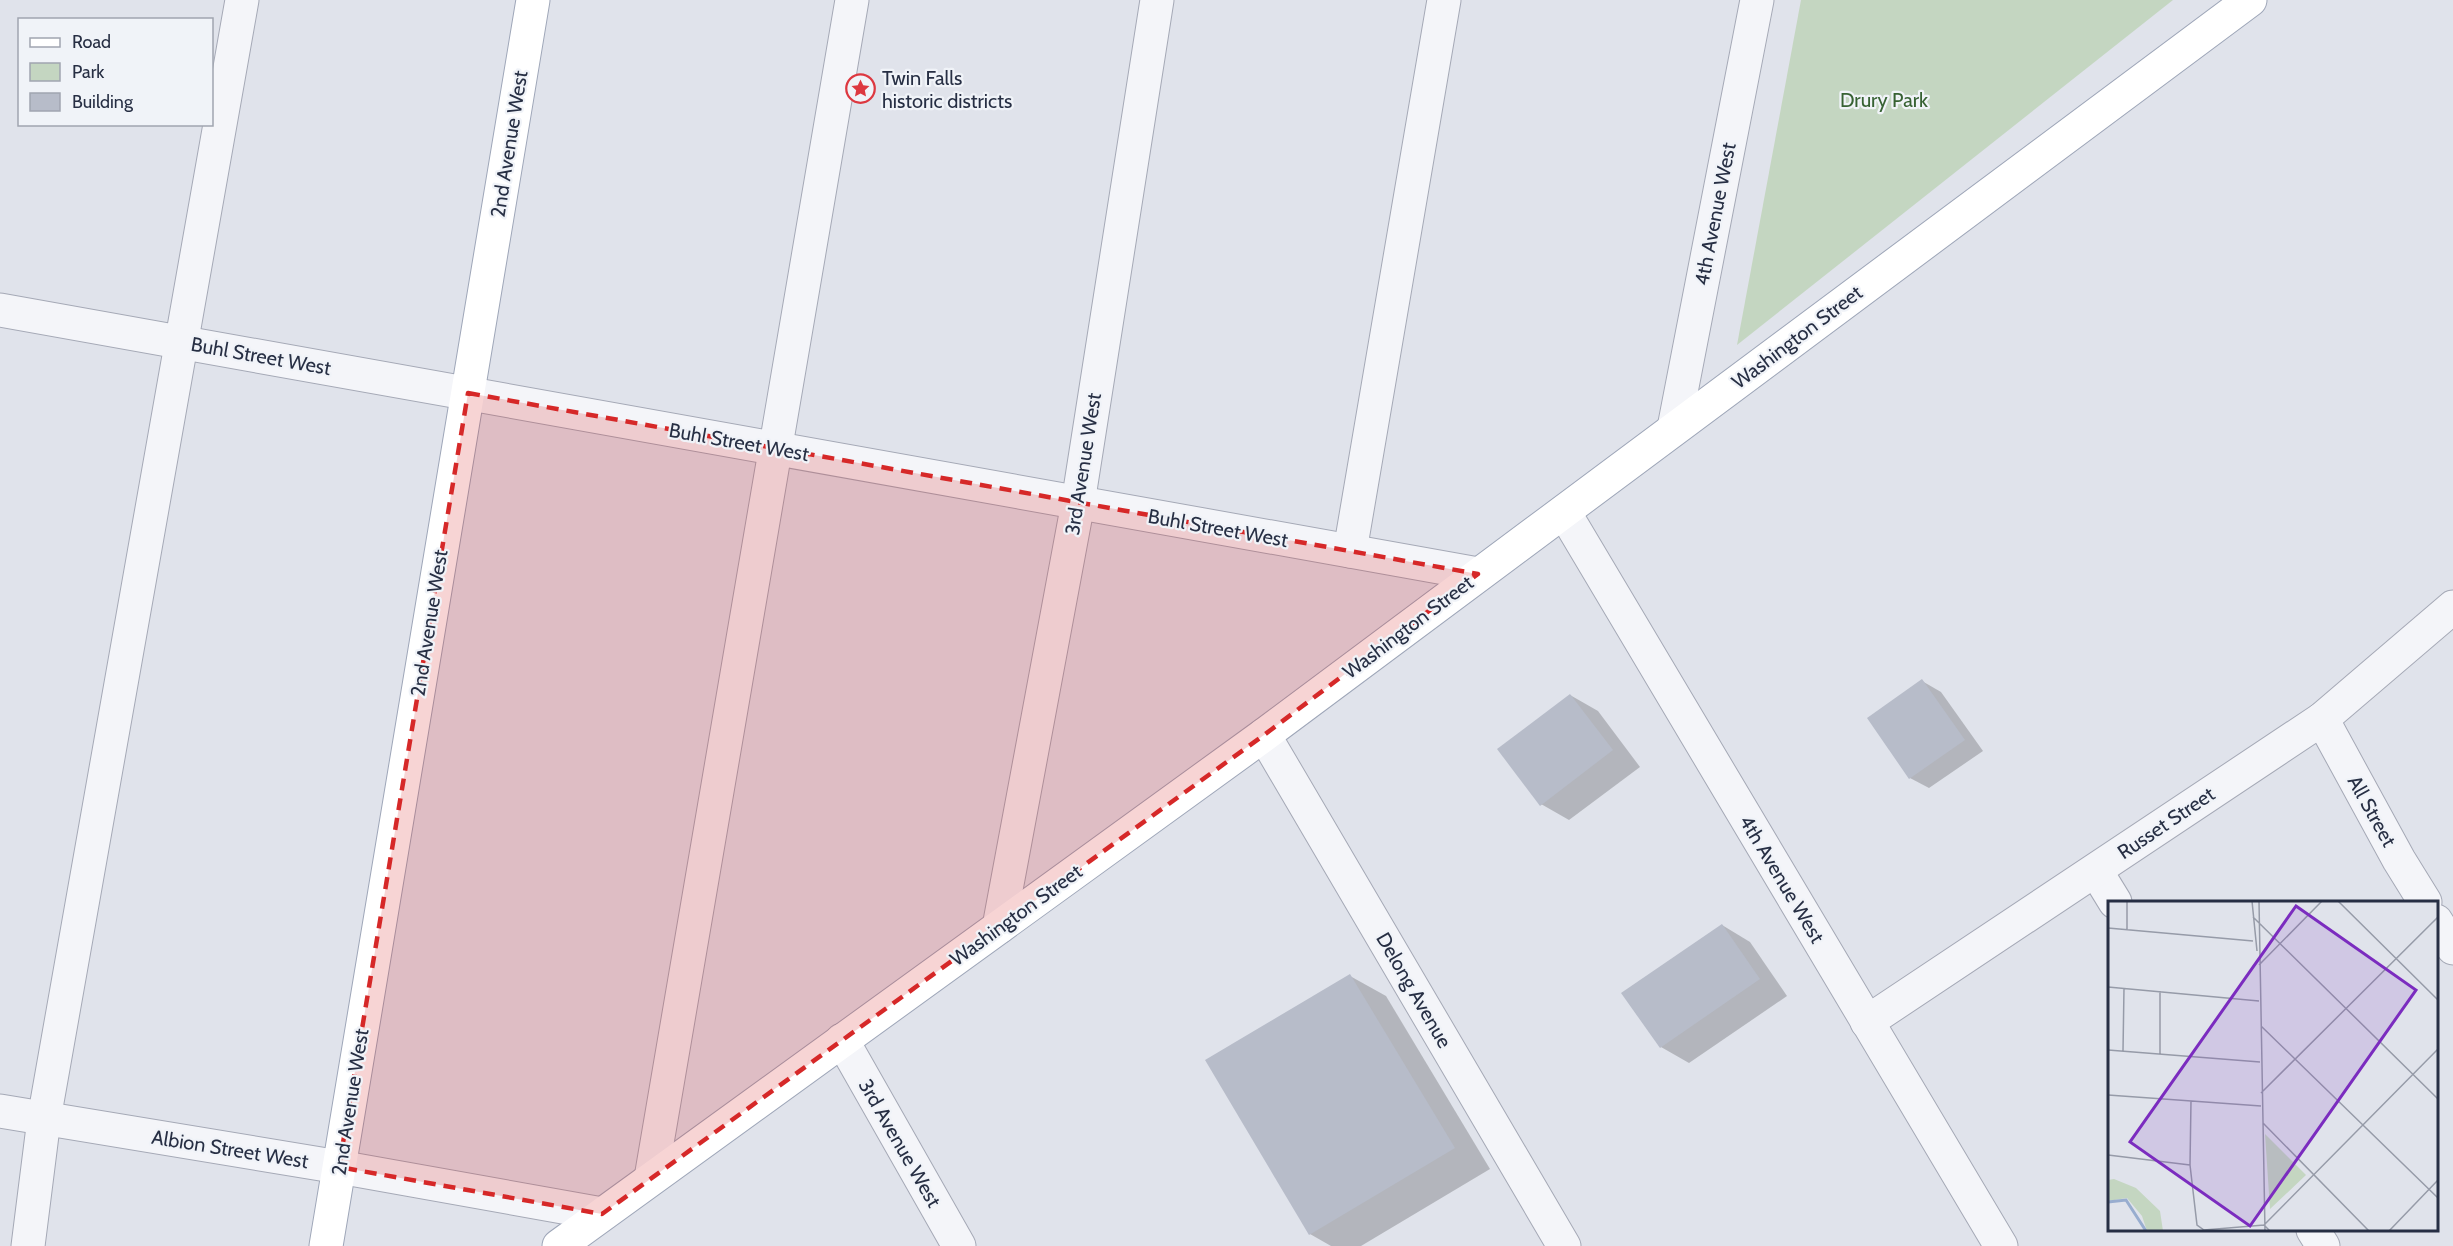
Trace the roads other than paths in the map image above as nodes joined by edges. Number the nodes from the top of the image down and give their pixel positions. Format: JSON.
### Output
{"nodes":[{"id":1,"x":242,"y":0,"type":"edge"},
{"id":2,"x":533,"y":0,"type":"edge"},
{"id":3,"x":852,"y":0,"type":"edge"},
{"id":4,"x":1156,"y":0,"type":"edge"},
{"id":5,"x":1444,"y":0,"type":"edge"},
{"id":6,"x":1757,"y":0,"type":"edge"},
{"id":7,"x":2250,"y":0,"type":"edge"},
{"id":8,"x":0,"y":310,"type":"edge"},
{"id":9,"x":182,"y":343,"type":"junction"},
{"id":10,"x":468,"y":393,"type":"junction"},
{"id":11,"x":1674,"y":428,"type":"junction"},
{"id":12,"x":777,"y":448,"type":"junction"},
{"id":13,"x":1078,"y":503,"type":"junction"},
{"id":14,"x":1564,"y":512,"type":"junction"},
{"id":15,"x":1350,"y":551,"type":"junction"},
{"id":16,"x":1478,"y":574,"type":"junction"},
{"id":17,"x":2453,"y":607,"type":"edge"},
{"id":18,"x":2322,"y":719,"type":"junction"},
{"id":19,"x":1264,"y":735,"type":"junction"},
{"id":20,"x":2096,"y":871,"type":"junction"},
{"id":21,"x":2114,"y":901,"type":"edge"},
{"id":22,"x":2424,"y":901,"type":"edge"},
{"id":23,"x":2438,"y":924,"type":"edge"},
{"id":24,"x":999,"y":927,"type":"junction"},
{"id":25,"x":2453,"y":948,"type":"edge"},
{"id":26,"x":1867,"y":1022,"type":"junction"},
{"id":27,"x":842,"y":1040,"type":"junction"},
{"id":28,"x":0,"y":1111,"type":"edge"},
{"id":29,"x":44,"y":1119,"type":"junction"},
{"id":30,"x":339,"y":1167,"type":"junction"},
{"id":31,"x":651,"y":1178,"type":"junction"},
{"id":32,"x":602,"y":1214,"type":"junction"},
{"id":33,"x":2314,"y":1231,"type":"edge"},
{"id":34,"x":28,"y":1246,"type":"edge"},
{"id":35,"x":326,"y":1246,"type":"edge"},
{"id":36,"x":559,"y":1246,"type":"edge"},
{"id":37,"x":959,"y":1246,"type":"edge"},
{"id":38,"x":1564,"y":1246,"type":"edge"},
{"id":39,"x":2001,"y":1246,"type":"edge"},
{"id":40,"x":2323,"y":1246,"type":"edge"}],
"edges":[{"from":1,"to":9,"type":"street"},
{"from":2,"to":10,"type":"main road","name":"2nd Avenue West"},
{"from":3,"to":12,"type":"street"},
{"from":4,"to":13,"type":"street","name":"3rd Avenue West"},
{"from":5,"to":15,"type":"street"},
{"from":6,"to":11,"type":"street","name":"4th Avenue West"},
{"from":7,"to":11,"type":"main road","name":"Washington Street"},
{"from":8,"to":9,"type":"street","name":"Buhl Street West"},
{"from":9,"to":10,"type":"street","name":"Buhl Street West"},
{"from":9,"to":29,"type":"street"},
{"from":10,"to":12,"type":"street","name":"Buhl Street West"},
{"from":10,"to":30,"type":"main road","name":"2nd Avenue West"},
{"from":11,"to":14,"type":"main road","name":"Washington Street"},
{"from":12,"to":13,"type":"street","name":"Buhl Street West"},
{"from":12,"to":31,"type":"street"},
{"from":13,"to":15,"type":"street","name":"Buhl Street West"},
{"from":13,"to":24,"type":"street","name":"3rd Avenue West"},
{"from":14,"to":16,"type":"main road","name":"Washington Street"},
{"from":14,"to":26,"type":"street","name":"4th Avenue West"},
{"from":15,"to":16,"type":"street","name":"Buhl Street West"},
{"from":16,"to":19,"type":"main road","name":"Washington Street"},
{"from":17,"to":18,"type":"street","name":"Russet Street"},
{"from":18,"to":20,"type":"street","name":"Russet Street"},
{"from":18,"to":22,"type":"street","name":"All Street"},
{"from":19,"to":24,"type":"main road","name":"Washington Street"},
{"from":19,"to":38,"type":"street","name":"Delong Avenue"},
{"from":20,"to":21,"type":"street"},
{"from":20,"to":26,"type":"street","name":"Russet Street"},
{"from":23,"to":25,"type":"street"},
{"from":24,"to":27,"type":"main road","name":"Washington Street"},
{"from":26,"to":39,"type":"street","name":"4th Avenue West"},
{"from":27,"to":31,"type":"main road","name":"Washington Street"},
{"from":27,"to":37,"type":"street","name":"3rd Avenue West"},
{"from":28,"to":29,"type":"street","name":"Albion Street West"},
{"from":29,"to":30,"type":"street","name":"Albion Street West"},
{"from":29,"to":34,"type":"street"},
{"from":30,"to":32,"type":"street","name":"Albion Street West"},
{"from":30,"to":35,"type":"main road","name":"2nd Avenue West"},
{"from":31,"to":32,"type":"main road","name":"Washington Street"},
{"from":32,"to":36,"type":"main road","name":"Washington Street"},
{"from":33,"to":40,"type":"street"}]}
